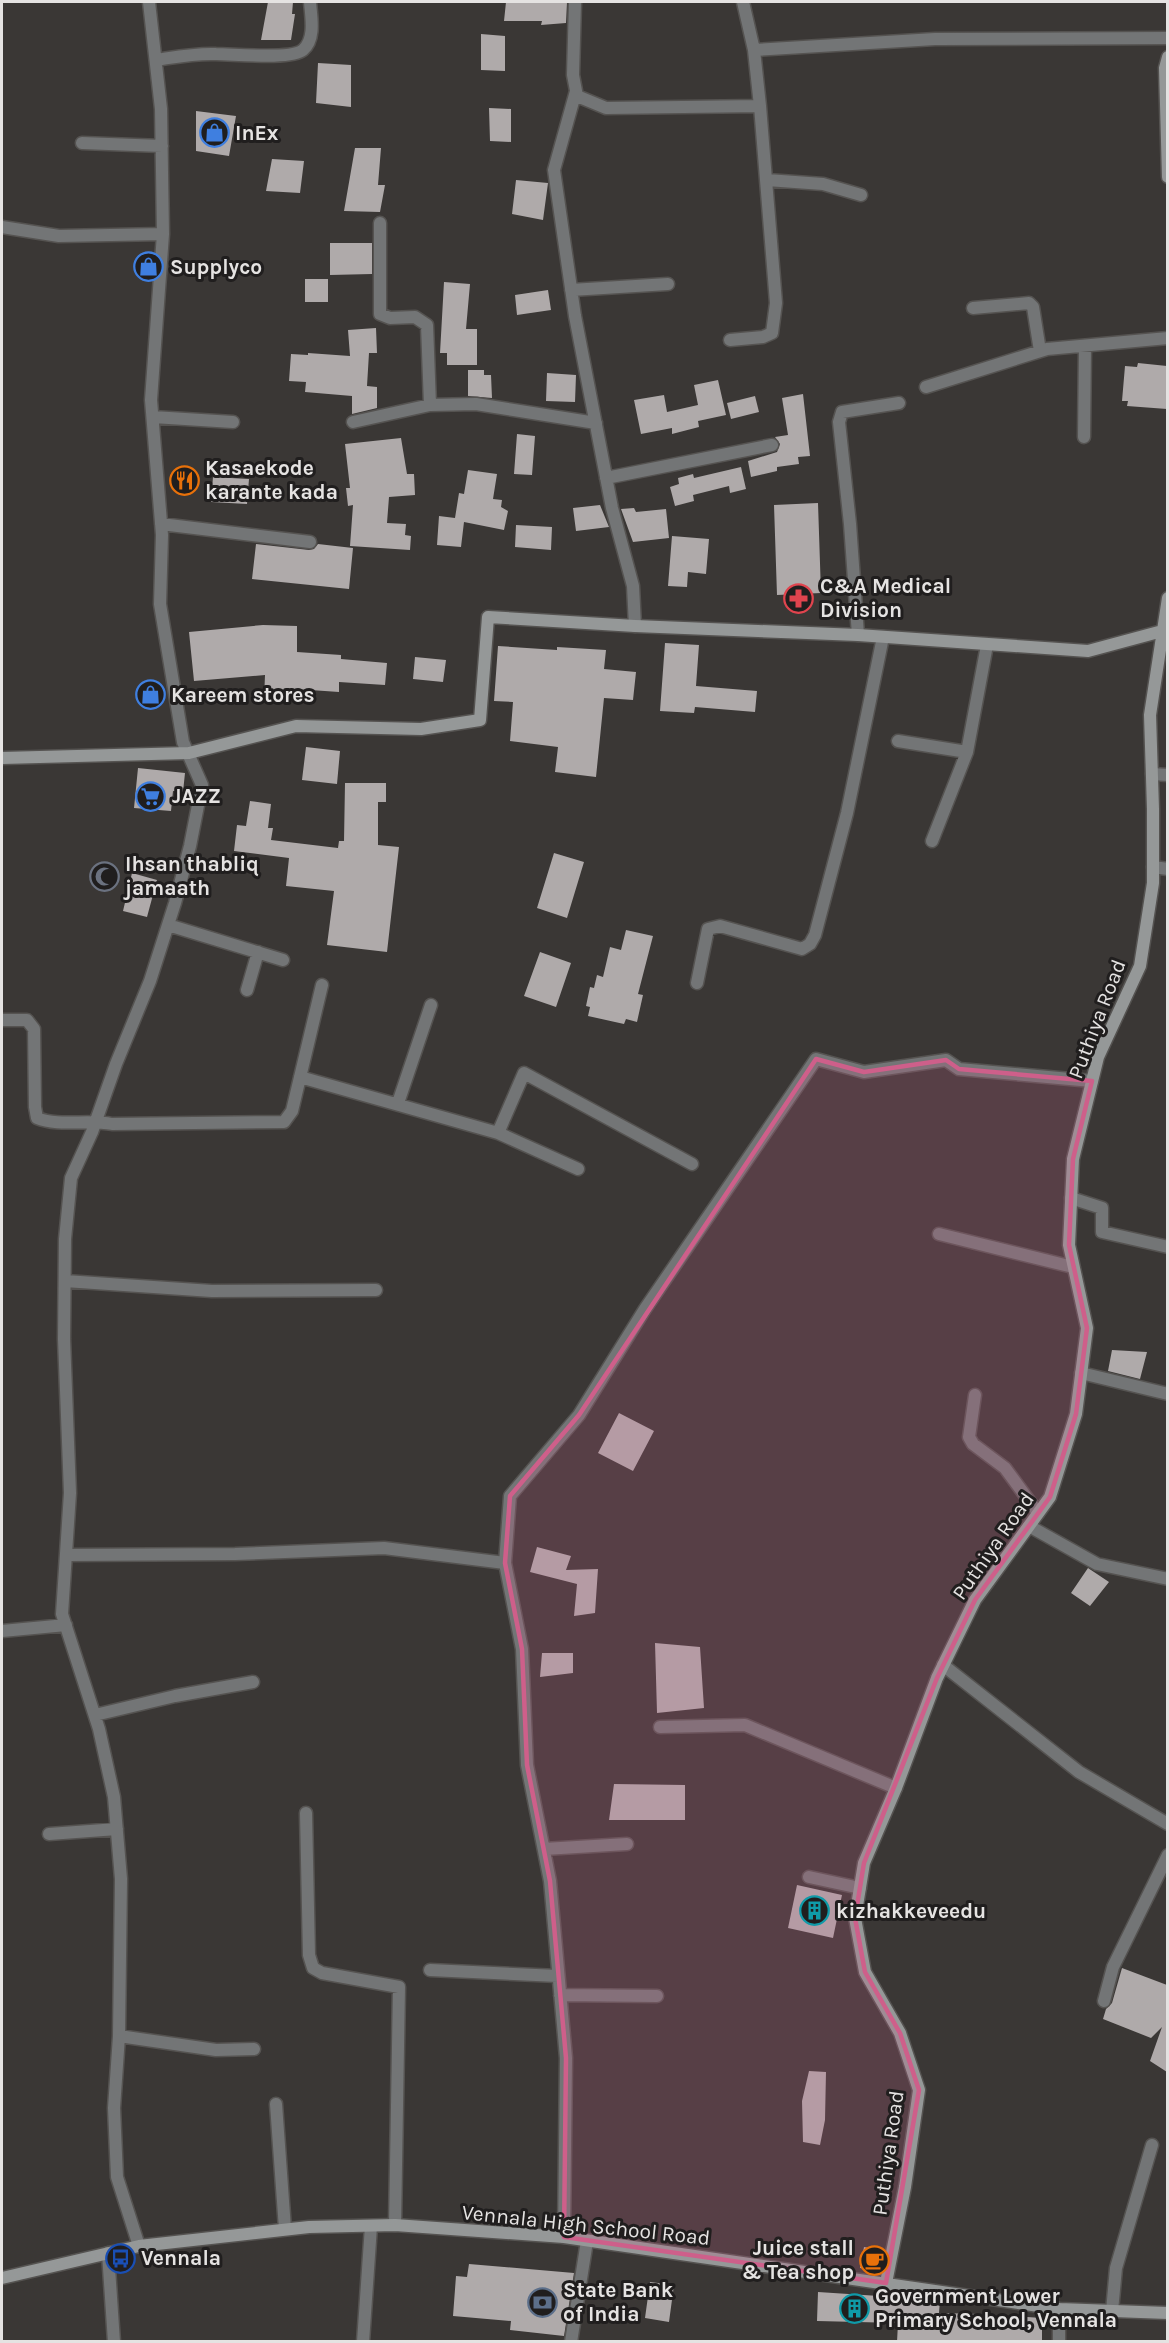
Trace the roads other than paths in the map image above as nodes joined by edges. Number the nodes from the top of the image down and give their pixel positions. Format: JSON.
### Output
{"nodes":[{"id":1,"x":149,"y":2,"type":"edge"},
{"id":2,"x":310,"y":2,"type":"edge"},
{"id":3,"x":575,"y":2,"type":"edge"},
{"id":4,"x":743,"y":2,"type":"edge"},
{"id":5,"x":1167,"y":38,"type":"edge"},
{"id":6,"x":754,"y":50,"type":"junction"},
{"id":7,"x":1167,"y":57,"type":"edge"},
{"id":8,"x":156,"y":60,"type":"junction"},
{"id":9,"x":576,"y":91,"type":"junction"},
{"id":10,"x":760,"y":106,"type":"junction"},
{"id":11,"x":1167,"y":141,"type":"edge"},
{"id":12,"x":82,"y":143,"type":"dead end"},
{"id":13,"x":162,"y":146,"type":"junction"},
{"id":14,"x":1167,"y":177,"type":"edge"},
{"id":15,"x":766,"y":180,"type":"junction"},
{"id":16,"x":861,"y":195,"type":"dead end"},
{"id":17,"x":380,"y":223,"type":"dead end"},
{"id":18,"x":2,"y":227,"type":"edge"},
{"id":19,"x":163,"y":234,"type":"junction"},
{"id":20,"x":668,"y":284,"type":"dead end"},
{"id":21,"x":571,"y":290,"type":"junction"},
{"id":22,"x":973,"y":309,"type":"dead end"},
{"id":23,"x":1167,"y":338,"type":"edge"},
{"id":24,"x":730,"y":340,"type":"dead end"},
{"id":25,"x":1085,"y":346,"type":"junction"},
{"id":26,"x":1041,"y":351,"type":"junction"},
{"id":27,"x":926,"y":387,"type":"dead end"},
{"id":28,"x":899,"y":403,"type":"dead end"},
{"id":29,"x":430,"y":405,"type":"junction"},
{"id":30,"x":153,"y":417,"type":"junction"},
{"id":31,"x":233,"y":422,"type":"dead end"},
{"id":32,"x":353,"y":422,"type":"dead end"},
{"id":33,"x":596,"y":423,"type":"junction"},
{"id":34,"x":1084,"y":436,"type":"dead end"},
{"id":35,"x":772,"y":445,"type":"dead end"},
{"id":36,"x":606,"y":478,"type":"junction"},
{"id":37,"x":161,"y":524,"type":"junction"},
{"id":38,"x":310,"y":542,"type":"dead end"},
{"id":39,"x":1167,"y":598,"type":"edge"},
{"id":40,"x":635,"y":626,"type":"junction"},
{"id":41,"x":1165,"y":630,"type":"edge"},
{"id":42,"x":858,"y":635,"type":"junction"},
{"id":43,"x":883,"y":637,"type":"junction"},
{"id":44,"x":987,"y":645,"type":"junction"},
{"id":45,"x":898,"y":741,"type":"dead end"},
{"id":46,"x":967,"y":752,"type":"junction"},
{"id":47,"x":189,"y":753,"type":"junction"},
{"id":48,"x":2,"y":758,"type":"edge"},
{"id":49,"x":1152,"y":774,"type":"junction"},
{"id":50,"x":1167,"y":775,"type":"edge"},
{"id":51,"x":932,"y":841,"type":"dead end"},
{"id":52,"x":1153,"y":867,"type":"junction"},
{"id":53,"x":1167,"y":869,"type":"edge"},
{"id":54,"x":168,"y":925,"type":"junction"},
{"id":55,"x":258,"y":952,"type":"junction"},
{"id":56,"x":283,"y":960,"type":"dead end"},
{"id":57,"x":697,"y":983,"type":"dead end"},
{"id":58,"x":322,"y":985,"type":"dead end"},
{"id":59,"x":247,"y":990,"type":"dead end"},
{"id":60,"x":431,"y":1005,"type":"dead end"},
{"id":61,"x":2,"y":1020,"type":"edge"},
{"id":62,"x":300,"y":1077,"type":"junction"},
{"id":63,"x":1092,"y":1082,"type":"junction"},
{"id":64,"x":398,"y":1104,"type":"junction"},
{"id":65,"x":96,"y":1121,"type":"junction"},
{"id":66,"x":498,"y":1133,"type":"junction"},
{"id":67,"x":692,"y":1164,"type":"dead end"},
{"id":68,"x":578,"y":1169,"type":"dead end"},
{"id":69,"x":1071,"y":1198,"type":"junction"},
{"id":70,"x":939,"y":1234,"type":"dead end"},
{"id":71,"x":1167,"y":1247,"type":"edge"},
{"id":72,"x":1073,"y":1267,"type":"junction"},
{"id":73,"x":65,"y":1281,"type":"junction"},
{"id":74,"x":376,"y":1290,"type":"dead end"},
{"id":75,"x":1081,"y":1373,"type":"junction"},
{"id":76,"x":1167,"y":1394,"type":"edge"},
{"id":77,"x":975,"y":1395,"type":"dead end"},
{"id":78,"x":1038,"y":1514,"type":"junction"},
{"id":79,"x":1029,"y":1526,"type":"junction"},
{"id":80,"x":67,"y":1555,"type":"junction"},
{"id":81,"x":505,"y":1563,"type":"junction"},
{"id":82,"x":1167,"y":1580,"type":"edge"},
{"id":83,"x":66,"y":1625,"type":"junction"},
{"id":84,"x":2,"y":1631,"type":"edge"},
{"id":85,"x":943,"y":1665,"type":"junction"},
{"id":86,"x":253,"y":1682,"type":"dead end"},
{"id":87,"x":95,"y":1715,"type":"junction"},
{"id":88,"x":660,"y":1727,"type":"dead end"},
{"id":89,"x":896,"y":1788,"type":"junction"},
{"id":90,"x":306,"y":1813,"type":"dead end"},
{"id":91,"x":1167,"y":1824,"type":"edge"},
{"id":92,"x":117,"y":1829,"type":"junction"},
{"id":93,"x":49,"y":1834,"type":"dead end"},
{"id":94,"x":627,"y":1844,"type":"dead end"},
{"id":95,"x":544,"y":1849,"type":"junction"},
{"id":96,"x":1167,"y":1855,"type":"edge"},
{"id":97,"x":809,"y":1877,"type":"dead end"},
{"id":98,"x":860,"y":1888,"type":"junction"},
{"id":99,"x":430,"y":1970,"type":"dead end"},
{"id":100,"x":558,"y":1976,"type":"junction"},
{"id":101,"x":560,"y":1995,"type":"junction"},
{"id":102,"x":657,"y":1996,"type":"dead end"},
{"id":103,"x":1104,"y":2001,"type":"dead end"},
{"id":104,"x":119,"y":2036,"type":"junction"},
{"id":105,"x":254,"y":2049,"type":"dead end"},
{"id":106,"x":276,"y":2104,"type":"dead end"},
{"id":107,"x":1152,"y":2145,"type":"dead end"},
{"id":108,"x":395,"y":2225,"type":"junction"},
{"id":109,"x":371,"y":2226,"type":"junction"},
{"id":110,"x":285,"y":2229,"type":"junction"},
{"id":111,"x":564,"y":2237,"type":"junction"},
{"id":112,"x":587,"y":2241,"type":"junction"},
{"id":113,"x":139,"y":2246,"type":"junction"},
{"id":114,"x":108,"y":2253,"type":"junction"},
{"id":115,"x":2,"y":2278,"type":"edge"},
{"id":116,"x":886,"y":2283,"type":"junction"},
{"id":117,"x":1059,"y":2309,"type":"junction"},
{"id":118,"x":1112,"y":2311,"type":"junction"},
{"id":119,"x":1167,"y":2313,"type":"edge"},
{"id":120,"x":114,"y":2342,"type":"edge"},
{"id":121,"x":363,"y":2342,"type":"edge"},
{"id":122,"x":571,"y":2342,"type":"edge"},
{"id":123,"x":1059,"y":2342,"type":"edge"}],
"edges":[{"from":1,"to":8,"type":"street"},
{"from":2,"to":8,"type":"street"},
{"from":3,"to":9,"type":"street"},
{"from":4,"to":6,"type":"street"},
{"from":5,"to":6,"type":"street"},
{"from":6,"to":10,"type":"street"},
{"from":7,"to":11,"type":"street"},
{"from":8,"to":13,"type":"street"},
{"from":9,"to":10,"type":"street"},
{"from":9,"to":21,"type":"street"},
{"from":10,"to":15,"type":"street"},
{"from":11,"to":14,"type":"street"},
{"from":12,"to":13,"type":"street"},
{"from":13,"to":19,"type":"street"},
{"from":15,"to":16,"type":"street"},
{"from":15,"to":24,"type":"street"},
{"from":17,"to":29,"type":"street"},
{"from":18,"to":19,"type":"street"},
{"from":19,"to":30,"type":"street"},
{"from":20,"to":21,"type":"street"},
{"from":21,"to":33,"type":"street"},
{"from":22,"to":26,"type":"street"},
{"from":23,"to":25,"type":"street"},
{"from":25,"to":26,"type":"street"},
{"from":25,"to":34,"type":"street"},
{"from":26,"to":27,"type":"street"},
{"from":28,"to":42,"type":"street"},
{"from":29,"to":32,"type":"street"},
{"from":29,"to":33,"type":"street"},
{"from":30,"to":31,"type":"street"},
{"from":30,"to":37,"type":"street"},
{"from":33,"to":36,"type":"street"},
{"from":35,"to":36,"type":"street"},
{"from":36,"to":40,"type":"street"},
{"from":37,"to":38,"type":"street"},
{"from":37,"to":47,"type":"street"},
{"from":39,"to":41,"type":"street","name":"Puthiya Road"},
{"from":40,"to":42,"type":"street"},
{"from":40,"to":47,"type":"street"},
{"from":41,"to":44,"type":"street"},
{"from":41,"to":49,"type":"street","name":"Puthiya Road"},
{"from":42,"to":43,"type":"street"},
{"from":43,"to":44,"type":"street"},
{"from":43,"to":57,"type":"street"},
{"from":44,"to":46,"type":"street"},
{"from":45,"to":46,"type":"street"},
{"from":46,"to":51,"type":"street"},
{"from":47,"to":48,"type":"street"},
{"from":47,"to":54,"type":"street"},
{"from":49,"to":50,"type":"street"},
{"from":49,"to":52,"type":"street","name":"Puthiya Road"},
{"from":52,"to":53,"type":"street"},
{"from":52,"to":63,"type":"street","name":"Puthiya Road"},
{"from":54,"to":55,"type":"street"},
{"from":54,"to":65,"type":"street"},
{"from":55,"to":56,"type":"street"},
{"from":55,"to":59,"type":"street"},
{"from":58,"to":62,"type":"street"},
{"from":60,"to":64,"type":"street"},
{"from":61,"to":65,"type":"street"},
{"from":62,"to":64,"type":"street"},
{"from":62,"to":65,"type":"street"},
{"from":63,"to":69,"type":"street","name":"Puthiya Road"},
{"from":63,"to":81,"type":"street"},
{"from":64,"to":66,"type":"street"},
{"from":65,"to":73,"type":"street"},
{"from":66,"to":67,"type":"street"},
{"from":66,"to":68,"type":"street"},
{"from":69,"to":71,"type":"street"},
{"from":69,"to":72,"type":"street","name":"Puthiya Road"},
{"from":70,"to":72,"type":"street"},
{"from":72,"to":75,"type":"street","name":"Puthiya Road"},
{"from":73,"to":74,"type":"street"},
{"from":73,"to":80,"type":"street"},
{"from":75,"to":76,"type":"street"},
{"from":75,"to":78,"type":"street","name":"Puthiya Road"},
{"from":77,"to":78,"type":"street"},
{"from":78,"to":79,"type":"street","name":"Puthiya Road"},
{"from":79,"to":82,"type":"street"},
{"from":79,"to":85,"type":"street","name":"Puthiya Road"},
{"from":80,"to":81,"type":"street"},
{"from":80,"to":83,"type":"street"},
{"from":81,"to":95,"type":"street"},
{"from":83,"to":84,"type":"street"},
{"from":83,"to":87,"type":"street"},
{"from":85,"to":89,"type":"street","name":"Puthiya Road"},
{"from":85,"to":91,"type":"street"},
{"from":86,"to":87,"type":"street"},
{"from":87,"to":92,"type":"street"},
{"from":88,"to":89,"type":"street"},
{"from":89,"to":98,"type":"street","name":"Puthiya Road"},
{"from":90,"to":108,"type":"street"},
{"from":92,"to":93,"type":"street"},
{"from":92,"to":104,"type":"street"},
{"from":94,"to":95,"type":"street"},
{"from":95,"to":100,"type":"street"},
{"from":96,"to":103,"type":"street"},
{"from":97,"to":98,"type":"street"},
{"from":98,"to":116,"type":"street","name":"Puthiya Road"},
{"from":99,"to":100,"type":"street"},
{"from":100,"to":101,"type":"street"},
{"from":101,"to":102,"type":"street"},
{"from":101,"to":111,"type":"street"},
{"from":104,"to":105,"type":"street"},
{"from":104,"to":113,"type":"street"},
{"from":106,"to":110,"type":"street"},
{"from":107,"to":118,"type":"street"},
{"from":108,"to":109,"type":"street","name":"Vennala High School Road"},
{"from":108,"to":111,"type":"street","name":"Vennala High School Road"},
{"from":109,"to":110,"type":"street","name":"Vennala High School Road"},
{"from":109,"to":121,"type":"street"},
{"from":110,"to":113,"type":"street","name":"Vennala High School Road"},
{"from":111,"to":112,"type":"street","name":"Vennala High School Road"},
{"from":112,"to":116,"type":"street","name":"Vennala High School Road"},
{"from":112,"to":122,"type":"street"},
{"from":113,"to":114,"type":"street","name":"Vennala High School Road"},
{"from":114,"to":115,"type":"street","name":"Vennala High School Road"},
{"from":114,"to":120,"type":"street"},
{"from":116,"to":117,"type":"street","name":"Vennala High School Road"},
{"from":117,"to":118,"type":"street","name":"Vennala High School Road"},
{"from":117,"to":123,"type":"street"},
{"from":118,"to":119,"type":"street","name":"Vennala High School Road"}]}
